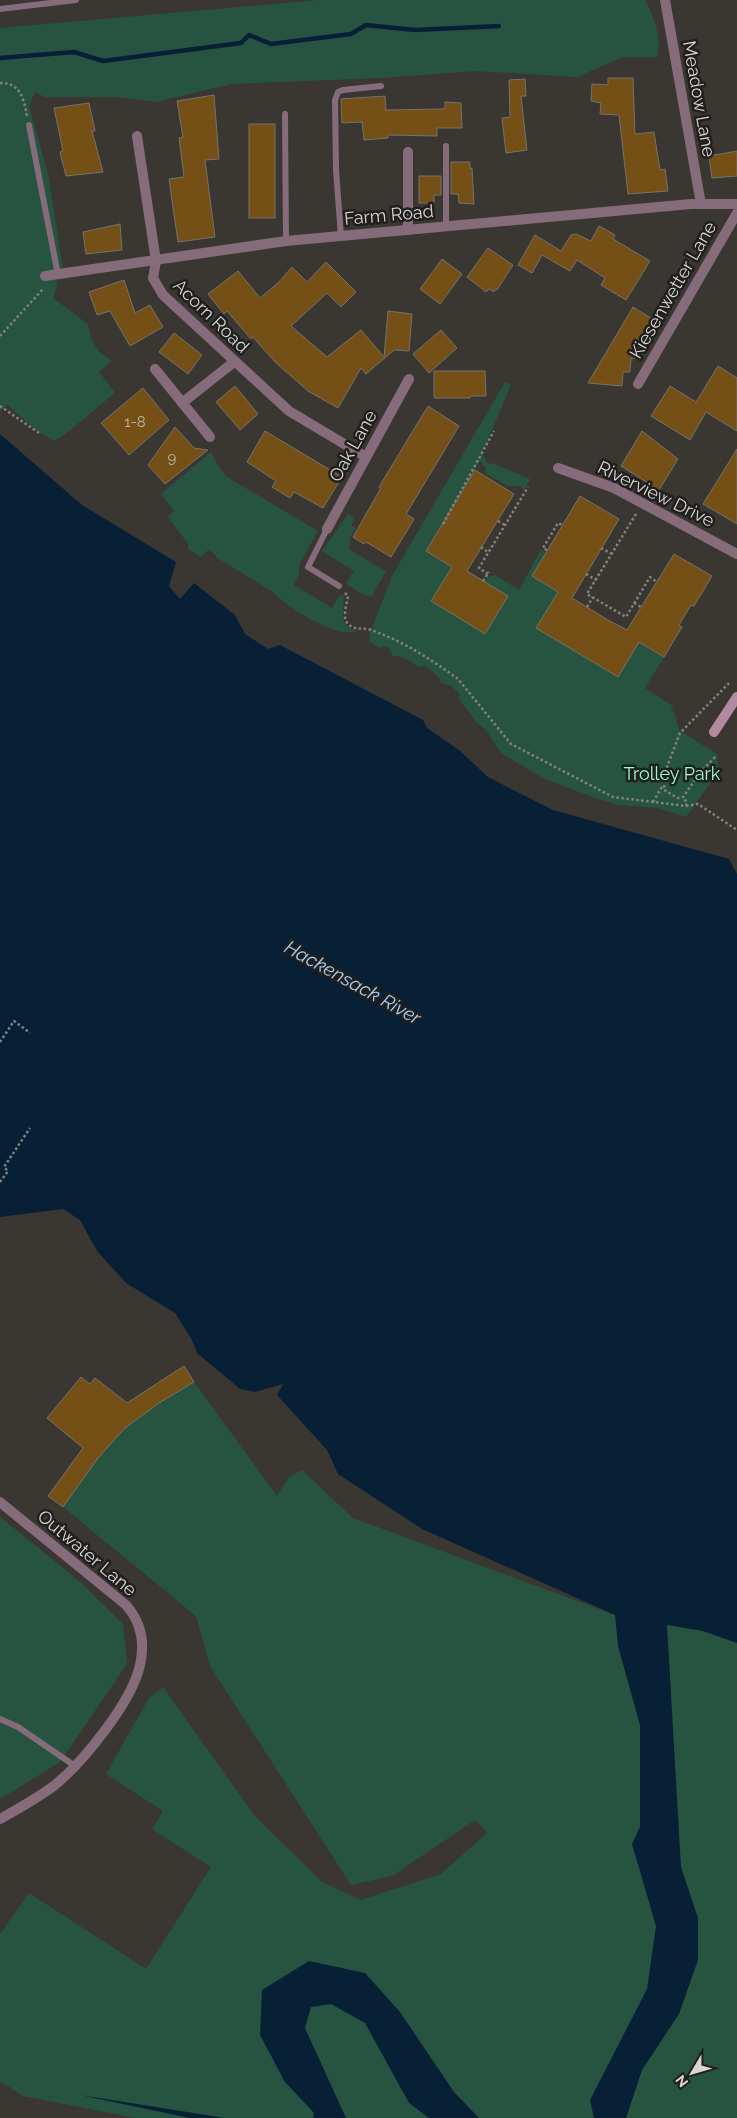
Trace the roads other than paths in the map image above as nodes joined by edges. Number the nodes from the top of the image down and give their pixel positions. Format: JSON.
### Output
{"nodes":[{"id":1,"x":76,"y":0,"type":"edge"},
{"id":2,"x":665,"y":0,"type":"edge"},
{"id":3,"x":0,"y":9,"type":"edge"},
{"id":4,"x":381,"y":86,"type":"dead end"},
{"id":5,"x":285,"y":114,"type":"dead end"},
{"id":6,"x":29,"y":125,"type":"road end"},
{"id":7,"x":137,"y":136,"type":"dead end"},
{"id":8,"x":446,"y":146,"type":"dead end"},
{"id":9,"x":408,"y":152,"type":"dead end"},
{"id":10,"x":701,"y":204,"type":"junction"},
{"id":11,"x":737,"y":204,"type":"edge"},
{"id":12,"x":737,"y":214,"type":"edge"},
{"id":13,"x":446,"y":226,"type":"junction"},
{"id":14,"x":408,"y":230,"type":"junction"},
{"id":15,"x":341,"y":236,"type":"junction"},
{"id":16,"x":286,"y":241,"type":"junction"},
{"id":17,"x":156,"y":261,"type":"junction"},
{"id":18,"x":58,"y":274,"type":"junction"},
{"id":19,"x":45,"y":281,"type":"road end"},
{"id":20,"x":234,"y":362,"type":"junction"},
{"id":21,"x":155,"y":369,"type":"dead end"},
{"id":22,"x":409,"y":379,"type":"dead end"},
{"id":23,"x":638,"y":384,"type":"dead end"},
{"id":24,"x":182,"y":403,"type":"junction"},
{"id":25,"x":210,"y":437,"type":"dead end"},
{"id":26,"x":366,"y":457,"type":"junction"},
{"id":27,"x":558,"y":468,"type":"dead end"},
{"id":28,"x":326,"y":529,"type":"joint"},
{"id":29,"x":737,"y":554,"type":"edge"},
{"id":30,"x":341,"y":589,"type":"road end"},
{"id":31,"x":737,"y":697,"type":"edge"},
{"id":32,"x":714,"y":732,"type":"dead end"},
{"id":33,"x":0,"y":1502,"type":"edge"},
{"id":34,"x":0,"y":1719,"type":"edge"},
{"id":35,"x":75,"y":1766,"type":"junction"},
{"id":36,"x":0,"y":1819,"type":"edge"}],
"edges":[{"from":1,"to":3,"type":"lane"},
{"from":2,"to":10,"type":"street","name":"Meadow Lane"},
{"from":4,"to":15,"type":"lane"},
{"from":5,"to":16,"type":"lane"},
{"from":6,"to":18,"type":"lane"},
{"from":7,"to":17,"type":"street","name":"Acorn Road"},
{"from":8,"to":13,"type":"lane"},
{"from":9,"to":14,"type":"street"},
{"from":10,"to":11,"type":"street","name":"Farm Road"},
{"from":10,"to":13,"type":"street","name":"Farm Road"},
{"from":12,"to":23,"type":"street","name":"Kiesenwetter Lane"},
{"from":13,"to":14,"type":"street","name":"Farm Road"},
{"from":14,"to":15,"type":"street","name":"Farm Road"},
{"from":15,"to":16,"type":"street","name":"Farm Road"},
{"from":16,"to":17,"type":"street","name":"Farm Road"},
{"from":17,"to":18,"type":"street","name":"Farm Road"},
{"from":17,"to":20,"type":"street","name":"Acorn Road"},
{"from":18,"to":19,"type":"street","name":"Farm Road"},
{"from":20,"to":24,"type":"street"},
{"from":20,"to":26,"type":"street","name":"Acorn Road"},
{"from":21,"to":24,"type":"street"},
{"from":22,"to":26,"type":"street","name":"Oak Lane"},
{"from":24,"to":25,"type":"street"},
{"from":26,"to":28,"type":"street","name":"Oak Lane"},
{"from":27,"to":29,"type":"street","name":"Riverview Drive"},
{"from":28,"to":30,"type":"lane"},
{"from":31,"to":32,"type":"street"},
{"from":33,"to":35,"type":"street","name":"Outwater Lane"},
{"from":34,"to":35,"type":"lane"},
{"from":35,"to":36,"type":"street"}]}
